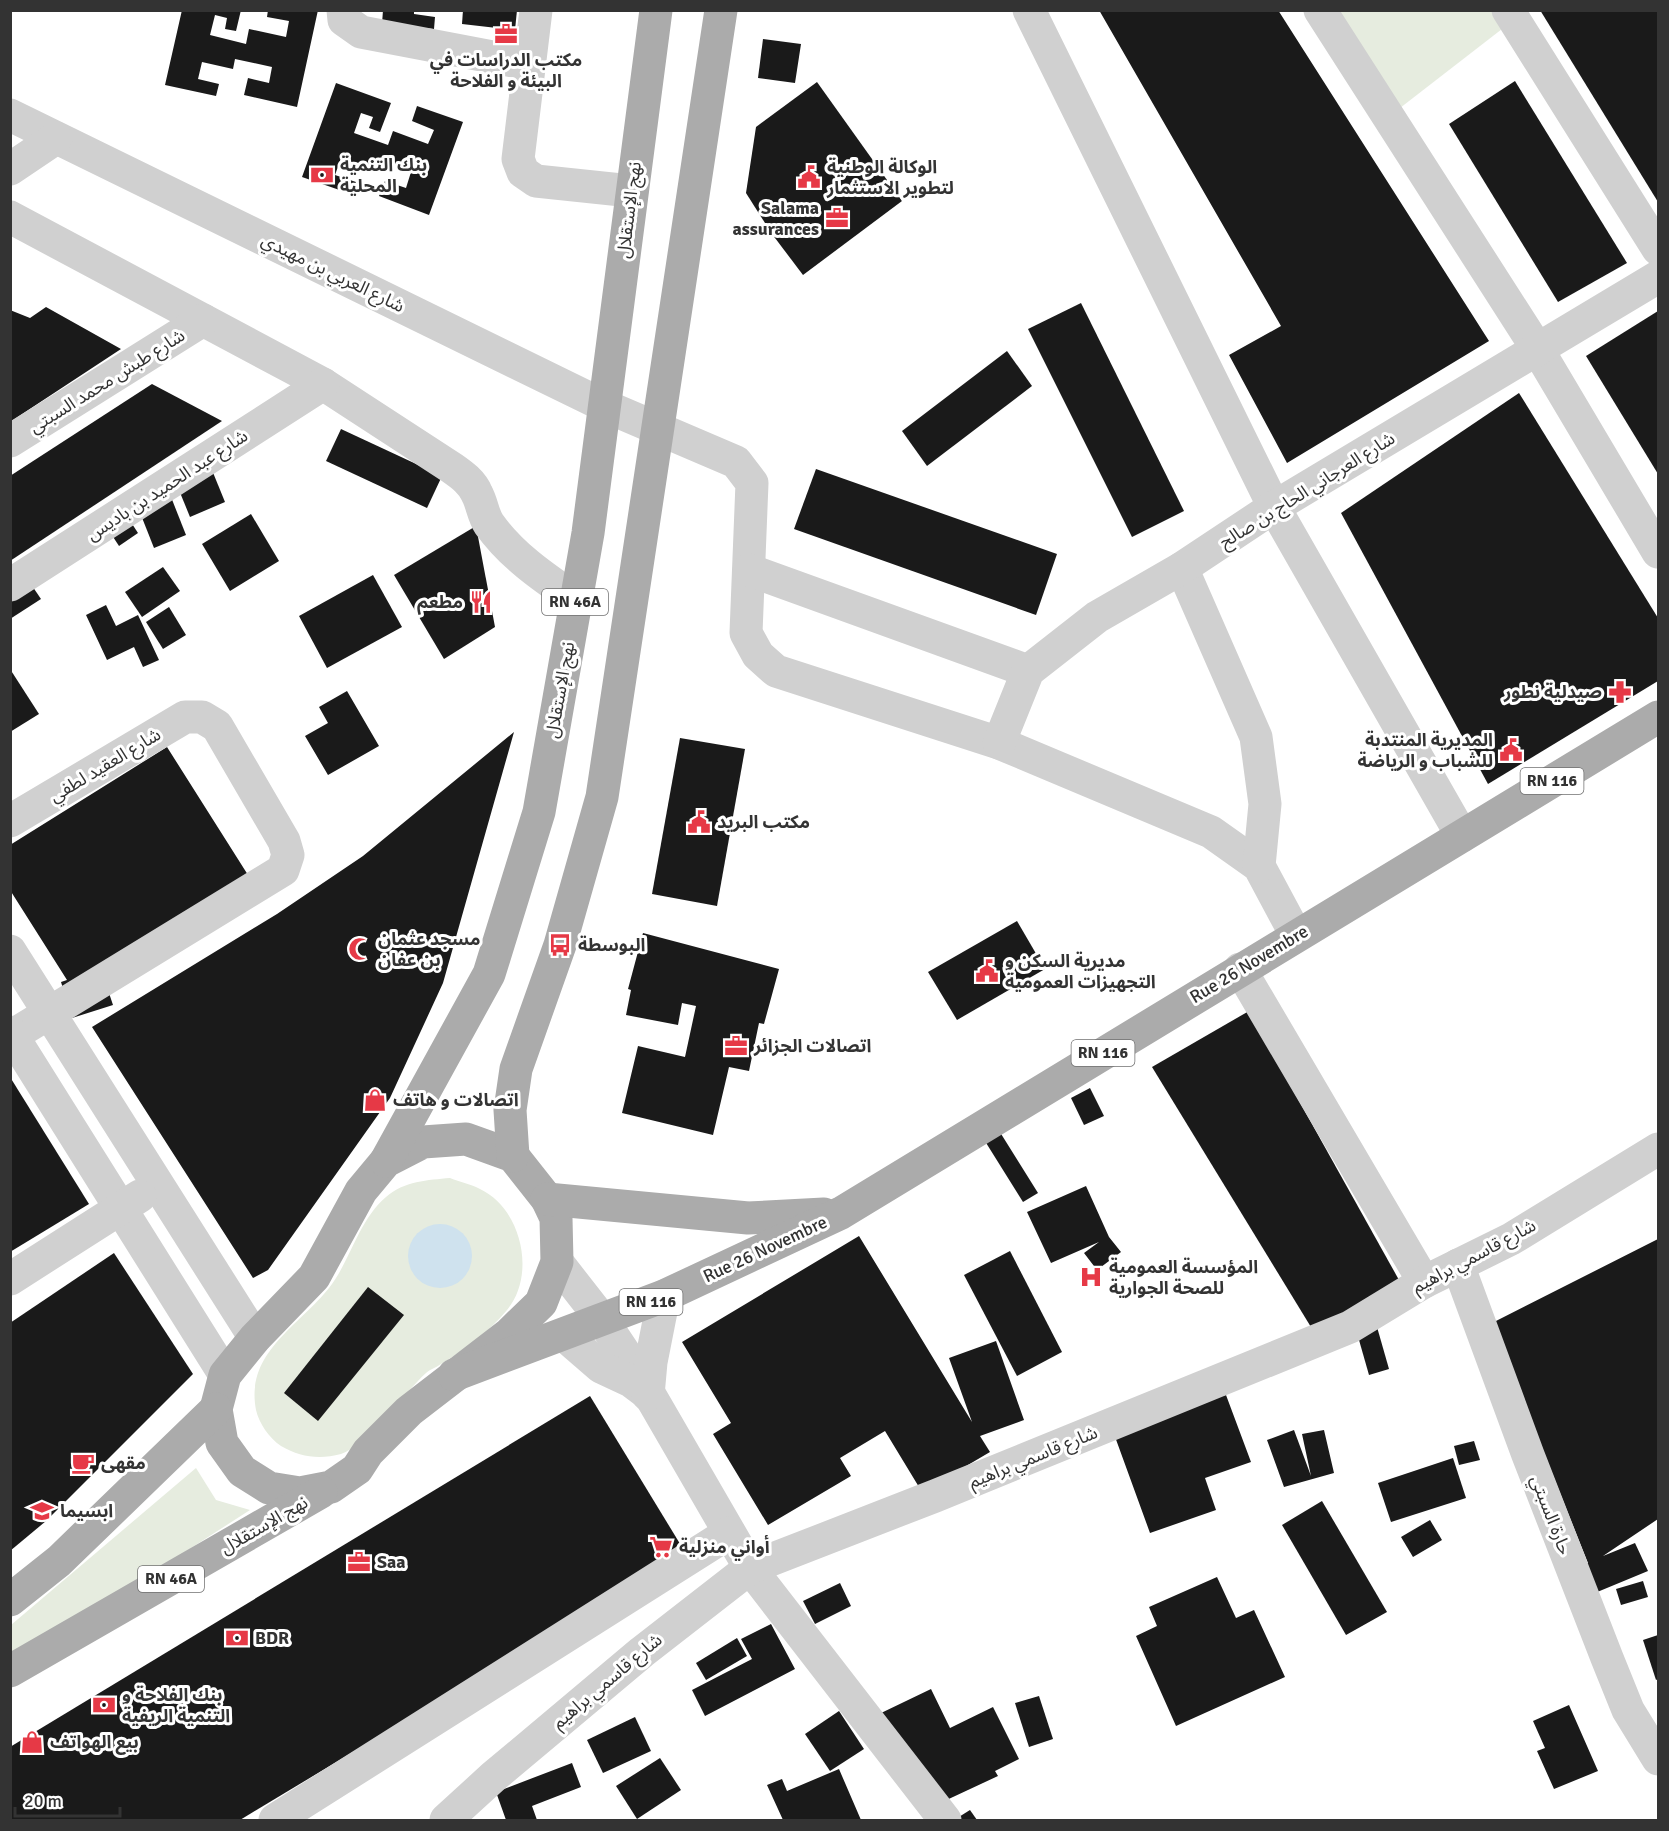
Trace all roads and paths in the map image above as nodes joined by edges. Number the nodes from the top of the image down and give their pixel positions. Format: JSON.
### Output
{"nodes":[{"id":1,"x":343,"y":10,"type":"edge"},
{"id":2,"x":536,"y":10,"type":"edge"},
{"id":3,"x":656,"y":10,"type":"edge"},
{"id":4,"x":721,"y":10,"type":"edge"},
{"id":5,"x":1029,"y":10,"type":"edge"},
{"id":6,"x":1320,"y":10,"type":"edge"},
{"id":7,"x":1508,"y":10,"type":"edge"},
{"id":8,"x":529,"y":64,"type":"junction"},
{"id":9,"x":10,"y":115,"type":"edge"},
{"id":10,"x":56,"y":138,"type":"junction"},
{"id":11,"x":10,"y":169,"type":"edge"},
{"id":12,"x":632,"y":191,"type":"junction"},
{"id":13,"x":10,"y":217,"type":"edge"},
{"id":14,"x":1659,"y":249,"type":"edge"},
{"id":15,"x":1659,"y":277,"type":"edge"},
{"id":16,"x":204,"y":320,"type":"junction"},
{"id":17,"x":1538,"y":350,"type":"junction"},
{"id":18,"x":323,"y":384,"type":"junction"},
{"id":19,"x":605,"y":406,"type":"junction"},
{"id":20,"x":656,"y":429,"type":"junction"},
{"id":21,"x":10,"y":441,"type":"edge"},
{"id":22,"x":1274,"y":507,"type":"junction"},
{"id":23,"x":1659,"y":552,"type":"edge"},
{"id":24,"x":1182,"y":568,"type":"junction"},
{"id":25,"x":749,"y":570,"type":"junction"},
{"id":26,"x":10,"y":585,"type":"edge"},
{"id":27,"x":575,"y":599,"type":"junction"},
{"id":28,"x":1028,"y":671,"type":"junction"},
{"id":29,"x":1659,"y":717,"type":"edge"},
{"id":30,"x":999,"y":743,"type":"junction"},
{"id":31,"x":10,"y":821,"type":"edge"},
{"id":32,"x":1454,"y":841,"type":"junction"},
{"id":33,"x":1259,"y":866,"type":"junction"},
{"id":34,"x":1296,"y":935,"type":"junction"},
{"id":35,"x":10,"y":951,"type":"edge"},
{"id":36,"x":1240,"y":969,"type":"junction"},
{"id":37,"x":50,"y":1013,"type":"junction"},
{"id":38,"x":11,"y":1035,"type":"edge"},
{"id":39,"x":1659,"y":1149,"type":"edge"},
{"id":40,"x":513,"y":1156,"type":"junction"},
{"id":41,"x":386,"y":1161,"type":"junction"},
{"id":42,"x":157,"y":1184,"type":"junction"},
{"id":43,"x":547,"y":1199,"type":"junction"},
{"id":44,"x":122,"y":1208,"type":"junction"},
{"id":45,"x":841,"y":1213,"type":"junction"},
{"id":46,"x":557,"y":1262,"type":"junction"},
{"id":47,"x":1458,"y":1265,"type":"junction"},
{"id":48,"x":10,"y":1279,"type":"edge"},
{"id":49,"x":1424,"y":1282,"type":"junction"},
{"id":50,"x":664,"y":1296,"type":"junction"},
{"id":51,"x":603,"y":1321,"type":"junction"},
{"id":52,"x":564,"y":1335,"type":"junction"},
{"id":53,"x":255,"y":1338,"type":"junction"},
{"id":54,"x":225,"y":1375,"type":"junction"},
{"id":55,"x":454,"y":1375,"type":"junction"},
{"id":56,"x":648,"y":1395,"type":"junction"},
{"id":57,"x":216,"y":1409,"type":"junction"},
{"id":58,"x":331,"y":1486,"type":"junction"},
{"id":59,"x":729,"y":1533,"type":"junction"},
{"id":60,"x":750,"y":1569,"type":"junction"},
{"id":61,"x":10,"y":1600,"type":"edge"},
{"id":62,"x":10,"y":1671,"type":"edge"},
{"id":63,"x":1659,"y":1759,"type":"edge"},
{"id":64,"x":275,"y":1821,"type":"edge"},
{"id":65,"x":446,"y":1821,"type":"edge"},
{"id":66,"x":945,"y":1821,"type":"edge"}],
"edges":[{"from":1,"to":8,"type":"street"},
{"from":2,"to":8,"type":"street"},
{"from":3,"to":12,"type":"main road","name":"نهج الإستقلال","number":"RN 46A"},
{"from":4,"to":20,"type":"main road","number":"RN 46A"},
{"from":5,"to":22,"type":"street"},
{"from":6,"to":17,"type":"street"},
{"from":7,"to":14,"type":"street"},
{"from":8,"to":12,"type":"street"},
{"from":9,"to":10,"type":"street","name":"شارع العربي بن مهيدي"},
{"from":10,"to":11,"type":"street"},
{"from":10,"to":19,"type":"street","name":"شارع العربي بن مهيدي"},
{"from":12,"to":19,"type":"main road","name":"نهج الإستقلال","number":"RN 46A"},
{"from":13,"to":16,"type":"street"},
{"from":15,"to":17,"type":"street","name":"شارع العرجاني الحاج بن صالح"},
{"from":16,"to":18,"type":"street"},
{"from":16,"to":21,"type":"street","name":"شارع طبش محمد السبتي"},
{"from":17,"to":22,"type":"street","name":"شارع العرجاني الحاج بن صالح"},
{"from":17,"to":23,"type":"street"},
{"from":18,"to":26,"type":"street","name":"شارع عبد الحميد بن باديس"},
{"from":18,"to":27,"type":"street"},
{"from":19,"to":20,"type":"street","name":"شارع العربي بن مهيدي"},
{"from":19,"to":27,"type":"main road","name":"نهج الإستقلال","number":"RN 46A"},
{"from":20,"to":25,"type":"street","name":"شارع العربي بن مهيدي"},
{"from":20,"to":40,"type":"main road","number":"RN 46A"},
{"from":22,"to":24,"type":"street","name":"شارع العرجاني الحاج بن صالح"},
{"from":22,"to":32,"type":"street"},
{"from":24,"to":28,"type":"street","name":"شارع العرجاني الحاج بن صالح"},
{"from":24,"to":33,"type":"street"},
{"from":25,"to":28,"type":"street"},
{"from":25,"to":30,"type":"street","name":"شارع العربي بن مهيدي"},
{"from":27,"to":41,"type":"main road","name":"نهج الإستقلال","number":"RN 46A"},
{"from":28,"to":30,"type":"street"},
{"from":29,"to":32,"type":"main road","name":"Rue 26 Novembre","number":"RN 116"},
{"from":30,"to":33,"type":"street","name":"شارع العربي بن مهيدي"},
{"from":31,"to":37,"type":"street","name":"شارع العقيد لطفي"},
{"from":32,"to":34,"type":"main road","name":"Rue 26 Novembre","number":"RN 116"},
{"from":33,"to":34,"type":"street"},
{"from":34,"to":36,"type":"main road","name":"Rue 26 Novembre","number":"RN 116"},
{"from":35,"to":37,"type":"street"},
{"from":36,"to":45,"type":"main road","name":"Rue 26 Novembre","number":"RN 116"},
{"from":36,"to":49,"type":"street"},
{"from":37,"to":38,"type":"street"},
{"from":37,"to":42,"type":"street"},
{"from":38,"to":44,"type":"street"},
{"from":39,"to":47,"type":"street","name":"شارع قاسمي براهيم"},
{"from":40,"to":41,"type":"main road"},
{"from":40,"to":43,"type":"main road"},
{"from":41,"to":53,"type":"main road"},
{"from":42,"to":44,"type":"street"},
{"from":42,"to":53,"type":"street"},
{"from":43,"to":45,"type":"main road","name":"Rue 26 Novembre","number":"RN 116"},
{"from":43,"to":46,"type":"main road"},
{"from":44,"to":48,"type":"street"},
{"from":44,"to":54,"type":"street"},
{"from":45,"to":50,"type":"main road","name":"Rue 26 Novembre","number":"RN 116"},
{"from":46,"to":51,"type":"street"},
{"from":46,"to":55,"type":"main road","name":"نهج الإستقلال"},
{"from":47,"to":49,"type":"street","name":"شارع قاسمي براهيم"},
{"from":47,"to":63,"type":"street","name":"حارة السبتي"},
{"from":49,"to":60,"type":"street","name":"شارع قاسمي براهيم"},
{"from":50,"to":51,"type":"main road","name":"Rue 26 Novembre","number":"RN 116"},
{"from":50,"to":56,"type":"street"},
{"from":51,"to":52,"type":"main road","name":"Rue 26 Novembre","number":"RN 116"},
{"from":51,"to":56,"type":"street"},
{"from":52,"to":55,"type":"main road","name":"Rue 26 Novembre","number":"RN 116"},
{"from":52,"to":56,"type":"street"},
{"from":53,"to":54,"type":"main road"},
{"from":54,"to":57,"type":"main road"},
{"from":55,"to":58,"type":"main road","name":"نهج الإستقلال"},
{"from":56,"to":59,"type":"street"},
{"from":57,"to":58,"type":"main road"},
{"from":57,"to":61,"type":"main road"},
{"from":58,"to":62,"type":"main road","name":"نهج الإستقلال","number":"RN 46A"},
{"from":59,"to":60,"type":"street"},
{"from":59,"to":64,"type":"street"},
{"from":60,"to":65,"type":"street","name":"شارع قاسمي براهيم"},
{"from":60,"to":66,"type":"street"}]}
